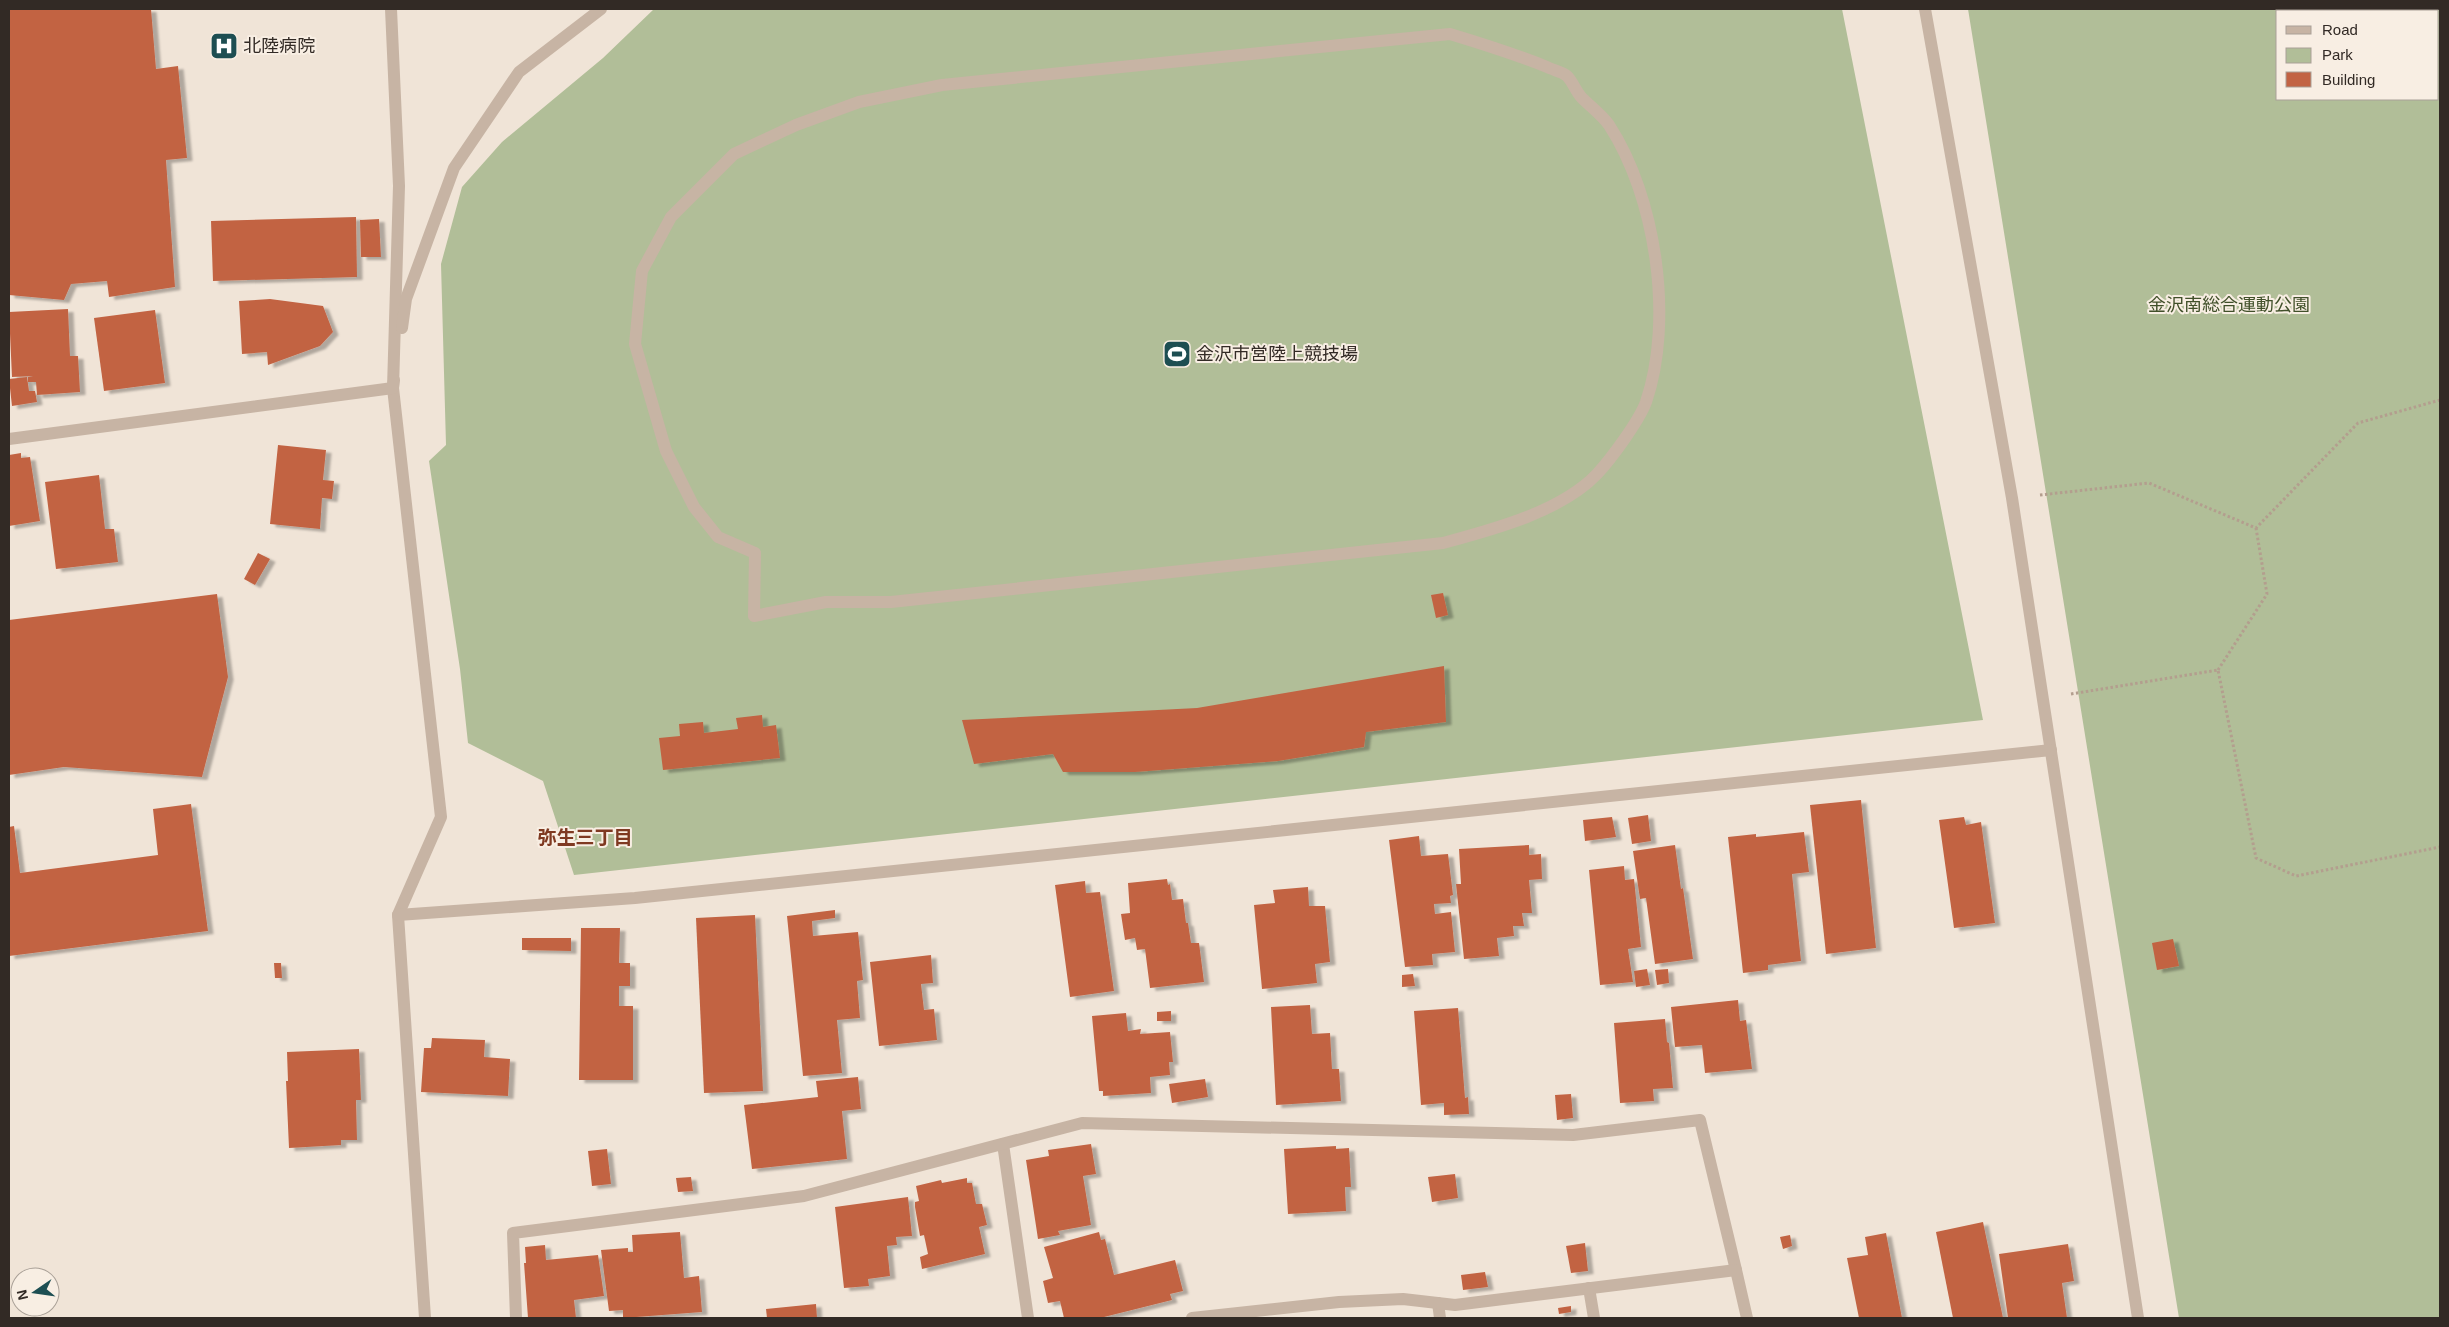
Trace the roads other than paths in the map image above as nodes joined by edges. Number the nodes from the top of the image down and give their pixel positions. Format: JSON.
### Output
{"nodes":[{"id":1,"x":390,"y":9,"type":"edge"},
{"id":2,"x":601,"y":9,"type":"edge"},
{"id":3,"x":1925,"y":9,"type":"edge"},
{"id":4,"x":1029,"y":78,"type":"joint"},
{"id":5,"x":393,"y":388,"type":"junction"},
{"id":6,"x":9,"y":439,"type":"edge"},
{"id":7,"x":2051,"y":750,"type":"junction"},
{"id":8,"x":398,"y":915,"type":"junction"},
{"id":9,"x":1003,"y":1144,"type":"junction"},
{"id":10,"x":1736,"y":1270,"type":"junction"},
{"id":11,"x":1589,"y":1288,"type":"junction"},
{"id":12,"x":1438,"y":1303,"type":"junction"},
{"id":13,"x":425,"y":1318,"type":"edge"},
{"id":14,"x":516,"y":1318,"type":"edge"},
{"id":15,"x":1028,"y":1318,"type":"edge"},
{"id":16,"x":1192,"y":1318,"type":"edge"},
{"id":17,"x":1440,"y":1318,"type":"edge"},
{"id":18,"x":1594,"y":1318,"type":"edge"},
{"id":19,"x":1747,"y":1318,"type":"edge"},
{"id":20,"x":2138,"y":1318,"type":"edge"}],
"edges":[{"from":1,"to":5,"type":"street"},
{"from":2,"to":5,"type":"street"},
{"from":3,"to":7,"type":"street"},
{"from":4,"to":4,"type":"street"},
{"from":5,"to":6,"type":"street"},
{"from":5,"to":8,"type":"street"},
{"from":7,"to":8,"type":"street"},
{"from":7,"to":20,"type":"street"},
{"from":8,"to":13,"type":"street"},
{"from":9,"to":10,"type":"street"},
{"from":9,"to":14,"type":"street"},
{"from":9,"to":15,"type":"street"},
{"from":10,"to":11,"type":"street"},
{"from":10,"to":19,"type":"street"},
{"from":11,"to":12,"type":"street"},
{"from":11,"to":18,"type":"street"},
{"from":12,"to":16,"type":"street"},
{"from":12,"to":17,"type":"street"}]}
